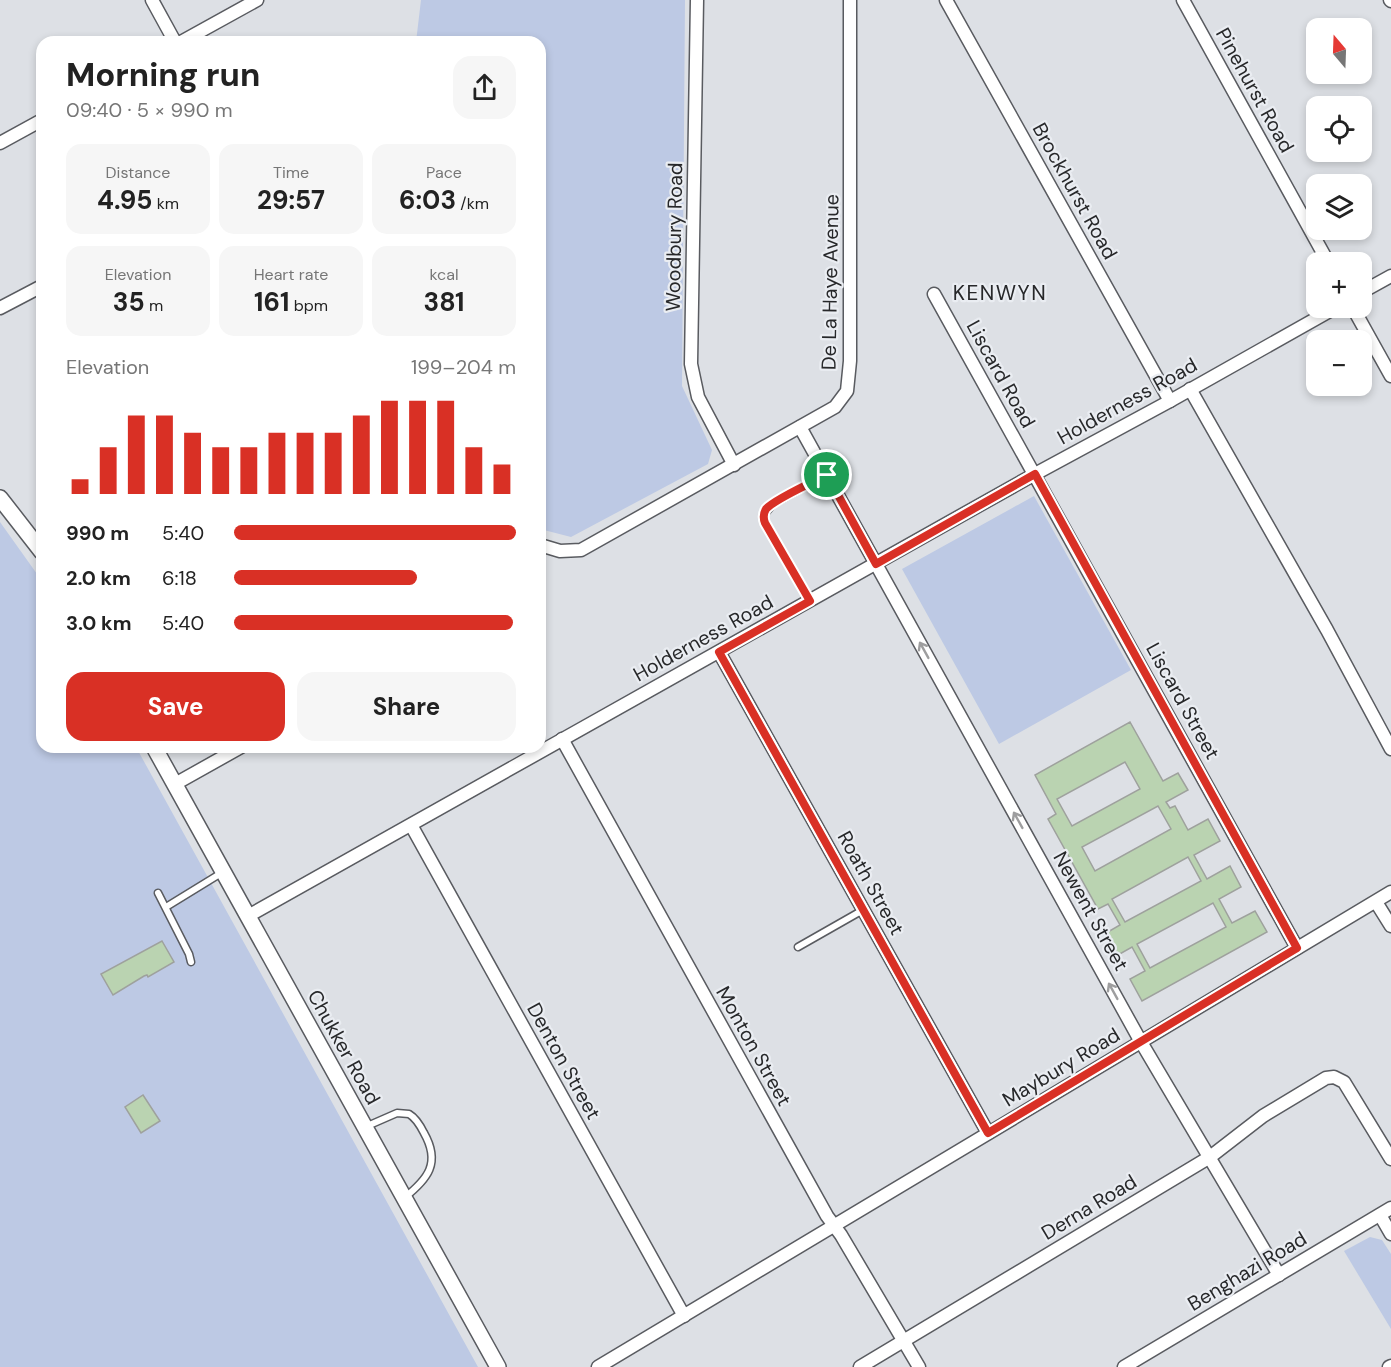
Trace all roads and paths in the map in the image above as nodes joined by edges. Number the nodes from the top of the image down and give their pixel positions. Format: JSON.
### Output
{"nodes":[{"id":1,"x":152,"y":0,"type":"edge"},
{"id":2,"x":256,"y":0,"type":"edge"},
{"id":3,"x":697,"y":0,"type":"edge"},
{"id":4,"x":850,"y":0,"type":"edge"},
{"id":5,"x":946,"y":0,"type":"edge"},
{"id":6,"x":1183,"y":0,"type":"edge"},
{"id":7,"x":172,"y":36,"type":"edge"},
{"id":8,"x":193,"y":36,"type":"edge"},
{"id":9,"x":36,"y":123,"type":"edge"},
{"id":10,"x":0,"y":143,"type":"edge"},
{"id":11,"x":1322,"y":252,"type":"edge"},
{"id":12,"x":1391,"y":276,"type":"edge"},
{"id":13,"x":1372,"y":286,"type":"edge"},
{"id":14,"x":36,"y":289,"type":"edge"},
{"id":15,"x":934,"y":294,"type":"dead end"},
{"id":16,"x":0,"y":308,"type":"edge"},
{"id":17,"x":1317,"y":318,"type":"edge"},
{"id":18,"x":1359,"y":318,"type":"edge"},
{"id":19,"x":1391,"y":376,"type":"edge"},
{"id":20,"x":1190,"y":389,"type":"junction"},
{"id":21,"x":1170,"y":401,"type":"junction"},
{"id":22,"x":800,"y":427,"type":"junction"},
{"id":23,"x":734,"y":465,"type":"junction"},
{"id":24,"x":1035,"y":474,"type":"junction"},
{"id":25,"x":827,"y":475,"type":"junction"},
{"id":26,"x":0,"y":498,"type":"edge"},
{"id":27,"x":36,"y":544,"type":"edge"},
{"id":28,"x":546,"y":547,"type":"edge"},
{"id":29,"x":876,"y":564,"type":"junction"},
{"id":30,"x":810,"y":601,"type":"junction"},
{"id":31,"x":719,"y":652,"type":"junction"},
{"id":32,"x":562,"y":739,"type":"junction"},
{"id":33,"x":546,"y":748,"type":"edge"},
{"id":34,"x":1391,"y":749,"type":"edge"},
{"id":35,"x":157,"y":753,"type":"edge"},
{"id":36,"x":230,"y":753,"type":"edge"},
{"id":37,"x":537,"y":753,"type":"edge"},
{"id":38,"x":175,"y":784,"type":"junction"},
{"id":39,"x":411,"y":825,"type":"junction"},
{"id":40,"x":224,"y":872,"type":"junction"},
{"id":41,"x":1391,"y":892,"type":"edge"},
{"id":42,"x":158,"y":893,"type":"dead end"},
{"id":43,"x":1376,"y":902,"type":"junction"},
{"id":44,"x":166,"y":907,"type":"junction"},
{"id":45,"x":863,"y":910,"type":"junction"},
{"id":46,"x":248,"y":916,"type":"junction"},
{"id":47,"x":1391,"y":926,"type":"edge"},
{"id":48,"x":798,"y":947,"type":"dead end"},
{"id":49,"x":1297,"y":948,"type":"junction"},
{"id":50,"x":190,"y":962,"type":"dead end"},
{"id":51,"x":1141,"y":1042,"type":"junction"},
{"id":52,"x":365,"y":1127,"type":"junction"},
{"id":53,"x":988,"y":1133,"type":"junction"},
{"id":54,"x":1210,"y":1157,"type":"junction"},
{"id":55,"x":1391,"y":1159,"type":"edge"},
{"id":56,"x":404,"y":1198,"type":"junction"},
{"id":57,"x":1391,"y":1208,"type":"edge"},
{"id":58,"x":1380,"y":1215,"type":"junction"},
{"id":59,"x":834,"y":1226,"type":"junction"},
{"id":60,"x":1391,"y":1234,"type":"edge"},
{"id":61,"x":1279,"y":1275,"type":"junction"},
{"id":62,"x":684,"y":1316,"type":"junction"},
{"id":63,"x":904,"y":1341,"type":"junction"},
{"id":64,"x":498,"y":1367,"type":"edge"},
{"id":65,"x":597,"y":1367,"type":"edge"},
{"id":66,"x":860,"y":1367,"type":"edge"},
{"id":67,"x":919,"y":1367,"type":"edge"},
{"id":68,"x":1124,"y":1367,"type":"edge"}],
"edges":[{"from":1,"to":7,"type":"street"},
{"from":2,"to":8,"type":"street"},
{"from":3,"to":23,"type":"street","name":"Woodbury Road"},
{"from":4,"to":22,"type":"street","name":"De La Haye Avenue"},
{"from":5,"to":21,"type":"street","name":"Brockhurst Road"},
{"from":6,"to":11,"type":"street","name":"Pinehurst Road"},
{"from":9,"to":10,"type":"street"},
{"from":12,"to":13,"type":"street"},
{"from":14,"to":16,"type":"street"},
{"from":15,"to":24,"type":"street","name":"Liscard Road"},
{"from":17,"to":20,"type":"street","name":"Holderness Road"},
{"from":18,"to":19,"type":"street"},
{"from":20,"to":21,"type":"street","name":"Holderness Road"},
{"from":20,"to":34,"type":"street"},
{"from":21,"to":24,"type":"street","name":"Holderness Road"},
{"from":22,"to":23,"type":"street","name":"De La Haye Avenue"},
{"from":22,"to":25,"type":"street","name":"Newent Street"},
{"from":23,"to":28,"type":"street","name":"De La Haye Avenue"},
{"from":24,"to":29,"type":"street","name":"Holderness Road"},
{"from":24,"to":49,"type":"street","name":"Liscard Street"},
{"from":25,"to":29,"type":"street","name":"Newent Street"},
{"from":25,"to":30,"type":"lane"},
{"from":26,"to":27,"type":"street"},
{"from":29,"to":30,"type":"street","name":"Holderness Road"},
{"from":51,"to":29,"type":"street","name":"Newent Street","one_way":true},
{"from":30,"to":31,"type":"street","name":"Holderness Road"},
{"from":31,"to":32,"type":"street","name":"Holderness Road"},
{"from":31,"to":45,"type":"street","name":"Roath Street"},
{"from":32,"to":33,"type":"street","name":"Holderness Road"},
{"from":32,"to":59,"type":"street","name":"Monton Street"},
{"from":35,"to":38,"type":"street","name":"Chukker Road"},
{"from":36,"to":38,"type":"street"},
{"from":37,"to":39,"type":"street","name":"Holderness Road"},
{"from":38,"to":40,"type":"street","name":"Chukker Road"},
{"from":39,"to":46,"type":"street","name":"Holderness Road"},
{"from":39,"to":62,"type":"street","name":"Denton Street"},
{"from":40,"to":44,"type":"lane"},
{"from":40,"to":46,"type":"street","name":"Chukker Road"},
{"from":41,"to":43,"type":"street","name":"Maybury Road"},
{"from":42,"to":44,"type":"lane"},
{"from":43,"to":47,"type":"street"},
{"from":43,"to":49,"type":"street","name":"Maybury Road"},
{"from":44,"to":50,"type":"lane"},
{"from":45,"to":48,"type":"lane"},
{"from":45,"to":53,"type":"street","name":"Roath Street"},
{"from":46,"to":52,"type":"street","name":"Chukker Road"},
{"from":49,"to":51,"type":"street","name":"Maybury Road"},
{"from":51,"to":53,"type":"street","name":"Maybury Road"},
{"from":51,"to":54,"type":"street","name":"Newent Street"},
{"from":52,"to":56,"type":"street","name":"Chukker Road"},
{"from":52,"to":56,"type":"lane"},
{"from":53,"to":59,"type":"street","name":"Maybury Road"},
{"from":54,"to":55,"type":"street","name":"Derna Road"},
{"from":54,"to":61,"type":"street","name":"Newent Street"},
{"from":54,"to":63,"type":"street","name":"Derna Road"},
{"from":56,"to":64,"type":"street","name":"Chukker Road"},
{"from":57,"to":58,"type":"street","name":"Benghazi Road"},
{"from":58,"to":60,"type":"street"},
{"from":58,"to":61,"type":"street","name":"Benghazi Road"},
{"from":59,"to":62,"type":"street","name":"Maybury Road"},
{"from":59,"to":63,"type":"street","name":"Monton Street"},
{"from":61,"to":68,"type":"street","name":"Benghazi Road"},
{"from":62,"to":65,"type":"street","name":"Maybury Road"},
{"from":63,"to":66,"type":"street","name":"Derna Road"},
{"from":63,"to":67,"type":"street","name":"Monton Street"}]}
